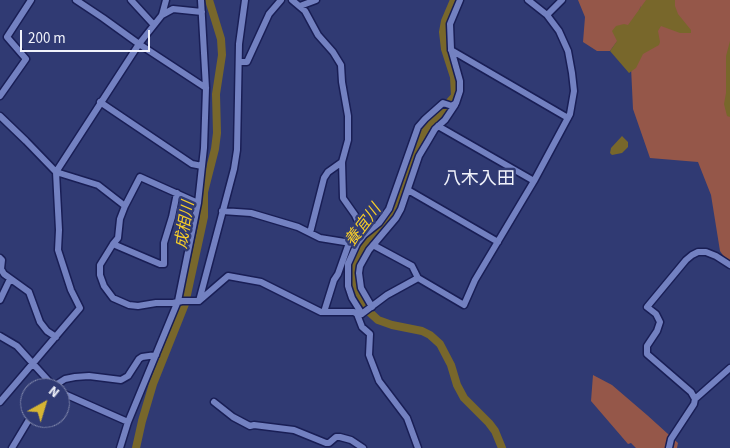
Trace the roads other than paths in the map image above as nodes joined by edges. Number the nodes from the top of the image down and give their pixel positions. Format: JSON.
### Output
{"nodes":[{"id":1,"x":31,"y":0,"type":"edge"},
{"id":2,"x":76,"y":0,"type":"edge"},
{"id":3,"x":131,"y":0,"type":"edge"},
{"id":4,"x":166,"y":0,"type":"edge"},
{"id":5,"x":202,"y":0,"type":"edge"},
{"id":6,"x":245,"y":0,"type":"edge"},
{"id":7,"x":281,"y":0,"type":"edge"},
{"id":8,"x":292,"y":0,"type":"edge"},
{"id":9,"x":316,"y":0,"type":"edge"},
{"id":10,"x":460,"y":0,"type":"edge"},
{"id":11,"x":528,"y":0,"type":"edge"},
{"id":12,"x":562,"y":0,"type":"edge"},
{"id":13,"x":300,"y":6,"type":"junction"},
{"id":14,"x":202,"y":12,"type":"junction"},
{"id":15,"x":162,"y":15,"type":"junction"},
{"id":16,"x":547,"y":16,"type":"junction"},
{"id":17,"x":153,"y":24,"type":"junction"},
{"id":18,"x":139,"y":44,"type":"junction"},
{"id":19,"x":451,"y":50,"type":"junction"},
{"id":20,"x":239,"y":62,"type":"junction"},
{"id":21,"x":206,"y":88,"type":"junction"},
{"id":22,"x":0,"y":96,"type":"edge"},
{"id":23,"x":100,"y":102,"type":"junction"},
{"id":24,"x":454,"y":105,"type":"junction"},
{"id":25,"x":0,"y":116,"type":"edge"},
{"id":26,"x":568,"y":118,"type":"junction"},
{"id":27,"x":438,"y":126,"type":"junction"},
{"id":28,"x":342,"y":162,"type":"junction"},
{"id":29,"x":202,"y":166,"type":"junction"},
{"id":30,"x":56,"y":172,"type":"junction"},
{"id":31,"x":534,"y":181,"type":"junction"},
{"id":32,"x":408,"y":190,"type":"junction"},
{"id":33,"x":177,"y":193,"type":"junction"},
{"id":34,"x":198,"y":202,"type":"junction"},
{"id":35,"x":125,"y":206,"type":"junction"},
{"id":36,"x":222,"y":211,"type":"junction"},
{"id":37,"x":310,"y":232,"type":"junction"},
{"id":38,"x":367,"y":233,"type":"junction"},
{"id":39,"x":382,"y":236,"type":"junction"},
{"id":40,"x":498,"y":242,"type":"junction"},
{"id":41,"x":348,"y":243,"type":"junction"},
{"id":42,"x":114,"y":244,"type":"junction"},
{"id":43,"x":357,"y":244,"type":"junction"},
{"id":44,"x":373,"y":245,"type":"junction"},
{"id":45,"x":0,"y":258,"type":"edge"},
{"id":46,"x":730,"y":265,"type":"edge"},
{"id":47,"x":418,"y":278,"type":"junction"},
{"id":48,"x":10,"y":279,"type":"junction"},
{"id":49,"x":0,"y":300,"type":"edge"},
{"id":50,"x":180,"y":301,"type":"junction"},
{"id":51,"x":197,"y":301,"type":"junction"},
{"id":52,"x":372,"y":307,"type":"junction"},
{"id":53,"x":324,"y":312,"type":"junction"},
{"id":54,"x":361,"y":313,"type":"junction"},
{"id":55,"x":0,"y":336,"type":"edge"},
{"id":56,"x":56,"y":337,"type":"junction"},
{"id":57,"x":156,"y":355,"type":"junction"},
{"id":58,"x":34,"y":364,"type":"junction"},
{"id":59,"x":730,"y":368,"type":"edge"},
{"id":60,"x":46,"y":378,"type":"edge"},
{"id":61,"x":70,"y":379,"type":"edge"},
{"id":62,"x":70,"y":396,"type":"edge"},
{"id":63,"x":695,"y":399,"type":"junction"},
{"id":64,"x":0,"y":402,"type":"edge"},
{"id":65,"x":214,"y":402,"type":"dead end"},
{"id":66,"x":128,"y":422,"type":"junction"},
{"id":67,"x":24,"y":428,"type":"edge"},
{"id":68,"x":12,"y":448,"type":"edge"},
{"id":69,"x":120,"y":448,"type":"edge"},
{"id":70,"x":363,"y":448,"type":"edge"},
{"id":71,"x":418,"y":448,"type":"edge"},
{"id":72,"x":669,"y":448,"type":"edge"}],
"edges":[{"from":1,"to":22,"type":"street"},
{"from":2,"to":18,"type":"street"},
{"from":3,"to":17,"type":"street"},
{"from":4,"to":15,"type":"street"},
{"from":5,"to":14,"type":"street"},
{"from":6,"to":20,"type":"street"},
{"from":7,"to":20,"type":"street"},
{"from":8,"to":13,"type":"street"},
{"from":9,"to":13,"type":"street"},
{"from":10,"to":19,"type":"street"},
{"from":11,"to":16,"type":"street"},
{"from":12,"to":16,"type":"street"},
{"from":13,"to":28,"type":"street"},
{"from":14,"to":15,"type":"street"},
{"from":14,"to":21,"type":"street"},
{"from":15,"to":17,"type":"street"},
{"from":16,"to":26,"type":"street"},
{"from":17,"to":18,"type":"street"},
{"from":18,"to":21,"type":"street"},
{"from":18,"to":23,"type":"street"},
{"from":19,"to":24,"type":"street"},
{"from":19,"to":26,"type":"street"},
{"from":20,"to":36,"type":"street"},
{"from":21,"to":29,"type":"street"},
{"from":23,"to":29,"type":"street"},
{"from":23,"to":30,"type":"street"},
{"from":24,"to":27,"type":"street"},
{"from":24,"to":38,"type":"street"},
{"from":25,"to":30,"type":"street"},
{"from":26,"to":31,"type":"street"},
{"from":27,"to":31,"type":"street"},
{"from":27,"to":32,"type":"street"},
{"from":28,"to":37,"type":"street"},
{"from":28,"to":38,"type":"street"},
{"from":29,"to":34,"type":"street"},
{"from":30,"to":35,"type":"street"},
{"from":30,"to":56,"type":"street"},
{"from":31,"to":40,"type":"street"},
{"from":32,"to":39,"type":"street"},
{"from":32,"to":40,"type":"street"},
{"from":33,"to":34,"type":"street"},
{"from":33,"to":35,"type":"street"},
{"from":33,"to":42,"type":"street"},
{"from":34,"to":50,"type":"street"},
{"from":35,"to":42,"type":"street"},
{"from":36,"to":37,"type":"street"},
{"from":36,"to":51,"type":"street"},
{"from":37,"to":41,"type":"street"},
{"from":38,"to":39,"type":"street"},
{"from":38,"to":43,"type":"street"},
{"from":39,"to":44,"type":"street"},
{"from":40,"to":47,"type":"street"},
{"from":41,"to":43,"type":"street"},
{"from":41,"to":53,"type":"street"},
{"from":42,"to":50,"type":"street"},
{"from":43,"to":54,"type":"street"},
{"from":44,"to":47,"type":"street"},
{"from":44,"to":52,"type":"street"},
{"from":45,"to":48,"type":"street"},
{"from":46,"to":63,"type":"street"},
{"from":47,"to":52,"type":"street"},
{"from":48,"to":49,"type":"street"},
{"from":48,"to":56,"type":"street"},
{"from":50,"to":51,"type":"street"},
{"from":50,"to":57,"type":"street"},
{"from":51,"to":53,"type":"street"},
{"from":52,"to":54,"type":"street"},
{"from":53,"to":54,"type":"street"},
{"from":54,"to":71,"type":"street"},
{"from":55,"to":58,"type":"street"},
{"from":56,"to":58,"type":"street"},
{"from":57,"to":61,"type":"street"},
{"from":57,"to":66,"type":"street"},
{"from":58,"to":60,"type":"street"},
{"from":58,"to":64,"type":"street"},
{"from":59,"to":63,"type":"street"},
{"from":62,"to":66,"type":"street"},
{"from":63,"to":72,"type":"street"},
{"from":65,"to":70,"type":"street"},
{"from":66,"to":69,"type":"street"},
{"from":67,"to":68,"type":"street"}]}
